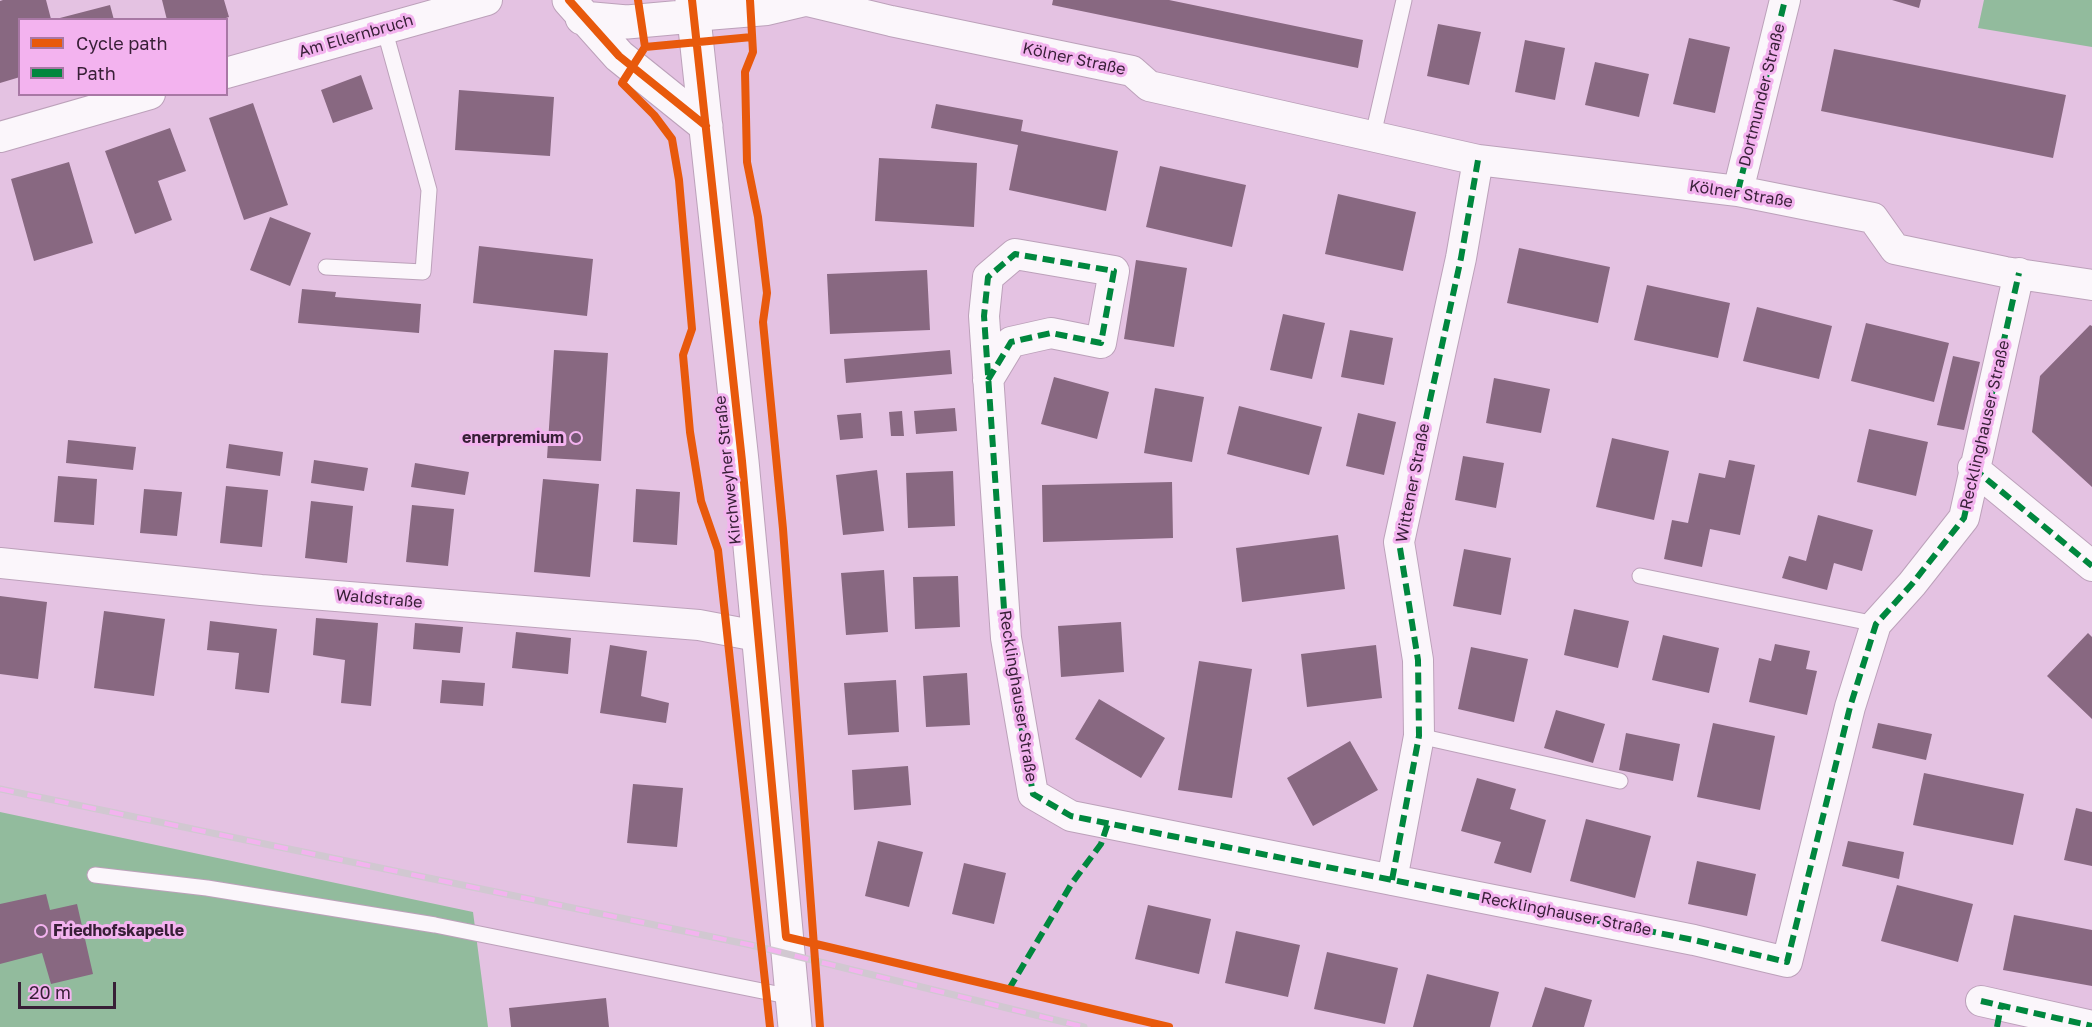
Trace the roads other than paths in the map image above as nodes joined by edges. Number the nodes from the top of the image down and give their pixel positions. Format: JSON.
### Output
{"nodes":[{"id":1,"x":486,"y":0,"type":"edge"},
{"id":2,"x":804,"y":0,"type":"edge"},
{"id":3,"x":1404,"y":0,"type":"edge"},
{"id":4,"x":1785,"y":0,"type":"edge"},
{"id":5,"x":693,"y":8,"type":"edge"},
{"id":6,"x":576,"y":9,"type":"edge"},
{"id":7,"x":384,"y":28,"type":"junction"},
{"id":8,"x":228,"y":72,"type":"edge"},
{"id":9,"x":143,"y":96,"type":"edge"},
{"id":10,"x":706,"y":126,"type":"junction"},
{"id":11,"x":1373,"y":135,"type":"junction"},
{"id":12,"x":0,"y":137,"type":"edge"},
{"id":13,"x":1478,"y":160,"type":"junction"},
{"id":14,"x":1738,"y":191,"type":"junction"},
{"id":15,"x":326,"y":267,"type":"dead end"},
{"id":16,"x":2019,"y":273,"type":"junction"},
{"id":17,"x":2092,"y":285,"type":"edge"},
{"id":18,"x":988,"y":380,"type":"junction"},
{"id":19,"x":1973,"y":468,"type":"junction"},
{"id":20,"x":0,"y":563,"type":"edge"},
{"id":21,"x":2092,"y":566,"type":"edge"},
{"id":22,"x":1640,"y":576,"type":"dead end"},
{"id":23,"x":1876,"y":624,"type":"junction"},
{"id":24,"x":758,"y":636,"type":"junction"},
{"id":25,"x":1419,"y":736,"type":"junction"},
{"id":26,"x":1620,"y":781,"type":"dead end"},
{"id":27,"x":95,"y":875,"type":"dead end"},
{"id":28,"x":1392,"y":880,"type":"junction"},
{"id":29,"x":1981,"y":1001,"type":"dead end"},
{"id":30,"x":794,"y":1012,"type":"edge"},
{"id":31,"x":2092,"y":1026,"type":"edge"}],
"edges":[{"from":1,"to":7,"type":"street","name":"Am Ellernbruch"},
{"from":2,"to":5,"type":"street","name":"Kölner Straße"},
{"from":2,"to":11,"type":"street","name":"Kölner Straße"},
{"from":3,"to":11,"type":"lane"},
{"from":4,"to":14,"type":"street","name":"Dortmunder Straße"},
{"from":5,"to":6,"type":"main road"},
{"from":5,"to":10,"type":"main road","name":"Kirchweyher Straße"},
{"from":6,"to":10,"type":"main road"},
{"from":7,"to":8,"type":"street","name":"Am Ellernbruch"},
{"from":7,"to":15,"type":"lane"},
{"from":9,"to":12,"type":"street"},
{"from":10,"to":24,"type":"main road","name":"Kirchweyher Straße"},
{"from":11,"to":13,"type":"street","name":"Kölner Straße"},
{"from":13,"to":14,"type":"street","name":"Kölner Straße"},
{"from":13,"to":25,"type":"street","name":"Wittener Straße"},
{"from":14,"to":16,"type":"street","name":"Kölner Straße"},
{"from":16,"to":17,"type":"street","name":"Kölner Straße"},
{"from":16,"to":19,"type":"street","name":"Recklinghauser Straße"},
{"from":18,"to":18,"type":"street","name":"Recklinghauser Straße"},
{"from":18,"to":28,"type":"street","name":"Recklinghauser Straße"},
{"from":19,"to":21,"type":"street"},
{"from":19,"to":23,"type":"street","name":"Recklinghauser Straße"},
{"from":20,"to":24,"type":"street","name":"Waldstraße"},
{"from":22,"to":23,"type":"lane"},
{"from":23,"to":28,"type":"street","name":"Recklinghauser Straße"},
{"from":24,"to":30,"type":"main road","name":"Kirchweyher Straße"},
{"from":25,"to":26,"type":"lane"},
{"from":25,"to":28,"type":"street","name":"Wittener Straße"},
{"from":27,"to":30,"type":"lane"},
{"from":29,"to":31,"type":"street"}]}
